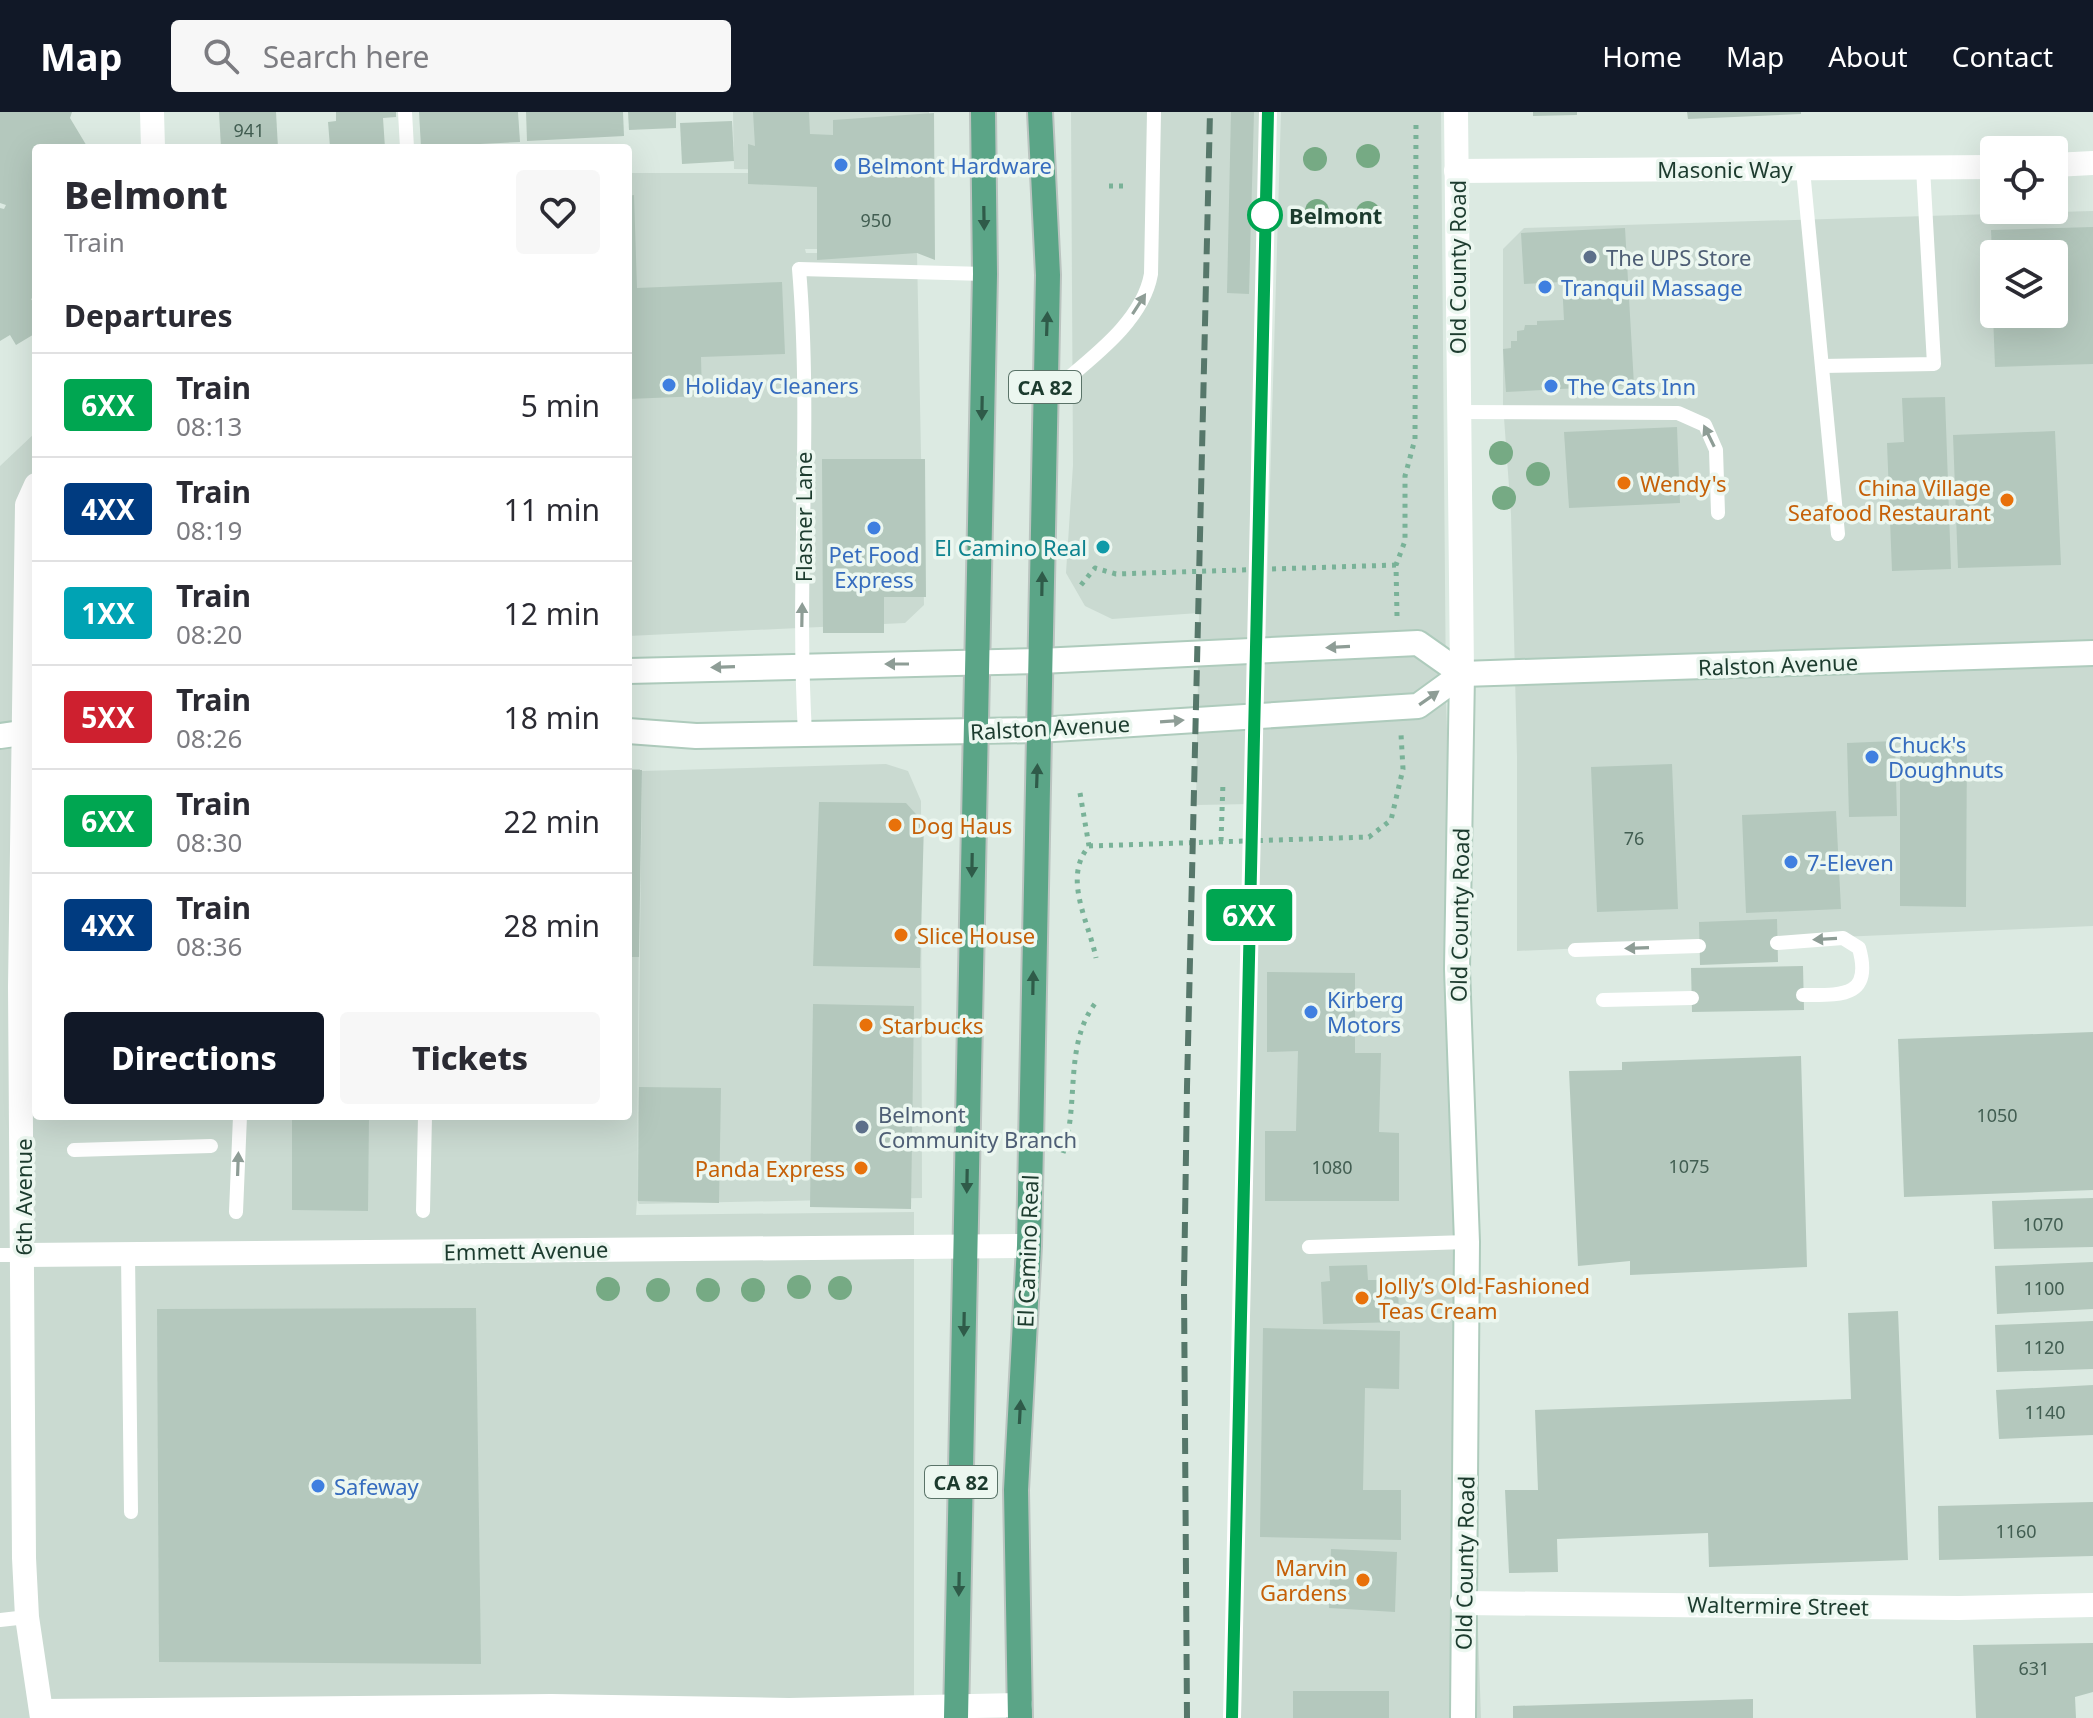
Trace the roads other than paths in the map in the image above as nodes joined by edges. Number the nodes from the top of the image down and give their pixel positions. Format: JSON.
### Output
{"nodes":[{"id":1,"x":152,"y":112,"type":"edge"},
{"id":2,"x":405,"y":112,"type":"edge"},
{"id":3,"x":983,"y":112,"type":"edge"},
{"id":4,"x":1040,"y":112,"type":"edge"},
{"id":5,"x":1154,"y":112,"type":"edge"},
{"id":6,"x":1456,"y":112,"type":"edge"},
{"id":7,"x":153,"y":144,"type":"edge"},
{"id":8,"x":407,"y":144,"type":"edge"},
{"id":9,"x":2093,"y":163,"type":"edge"},
{"id":10,"x":2068,"y":164,"type":"edge"},
{"id":11,"x":1980,"y":167,"type":"edge"},
{"id":12,"x":1923,"y":168,"type":"junction"},
{"id":13,"x":1803,"y":170,"type":"junction"},
{"id":14,"x":1456,"y":171,"type":"junction"},
{"id":15,"x":985,"y":274,"type":"junction"},
{"id":16,"x":1822,"y":366,"type":"junction"},
{"id":17,"x":1044,"y":398,"type":"junction"},
{"id":18,"x":1457,"y":412,"type":"junction"},
{"id":19,"x":32,"y":494,"type":"edge"},
{"id":20,"x":1718,"y":513,"type":"dead end"},
{"id":21,"x":1838,"y":534,"type":"dead end"},
{"id":22,"x":2093,"y":653,"type":"edge"},
{"id":23,"x":1040,"y":661,"type":"junction"},
{"id":24,"x":975,"y":664,"type":"junction"},
{"id":25,"x":801,"y":665,"type":"junction"},
{"id":26,"x":632,"y":671,"type":"edge"},
{"id":27,"x":1462,"y":674,"type":"junction"},
{"id":28,"x":1038,"y":730,"type":"junction"},
{"id":29,"x":31,"y":731,"type":"edge"},
{"id":30,"x":632,"y":731,"type":"edge"},
{"id":31,"x":974,"y":731,"type":"junction"},
{"id":32,"x":805,"y":733,"type":"junction"},
{"id":33,"x":0,"y":736,"type":"edge"},
{"id":34,"x":30,"y":827,"type":"edge"},
{"id":35,"x":1777,"y":943,"type":"dead end"},
{"id":36,"x":1699,"y":946,"type":"dead end"},
{"id":37,"x":1575,"y":950,"type":"dead end"},
{"id":38,"x":1803,"y":995,"type":"dead end"},
{"id":39,"x":1692,"y":998,"type":"dead end"},
{"id":40,"x":1603,"y":1000,"type":"dead end"},
{"id":41,"x":240,"y":1120,"type":"edge"},
{"id":42,"x":425,"y":1120,"type":"edge"},
{"id":43,"x":211,"y":1146,"type":"dead end"},
{"id":44,"x":74,"y":1150,"type":"dead end"},
{"id":45,"x":423,"y":1211,"type":"dead end"},
{"id":46,"x":236,"y":1212,"type":"dead end"},
{"id":47,"x":1467,"y":1242,"type":"junction"},
{"id":48,"x":966,"y":1246,"type":"junction"},
{"id":49,"x":1029,"y":1246,"type":"junction"},
{"id":50,"x":1309,"y":1247,"type":"dead end"},
{"id":51,"x":128,"y":1254,"type":"junction"},
{"id":52,"x":12,"y":1255,"type":"edge"},
{"id":53,"x":131,"y":1512,"type":"dead end"},
{"id":54,"x":1462,"y":1603,"type":"junction"},
{"id":55,"x":2093,"y":1605,"type":"edge"},
{"id":56,"x":27,"y":1617,"type":"junction"},
{"id":57,"x":0,"y":1620,"type":"edge"},
{"id":58,"x":956,"y":1711,"type":"edge"},
{"id":59,"x":1020,"y":1711,"type":"edge"},
{"id":60,"x":551,"y":1712,"type":"edge"},
{"id":61,"x":42,"y":1715,"type":"edge"},
{"id":62,"x":1463,"y":1718,"type":"edge"}],
"edges":[{"from":1,"to":7,"type":"street"},
{"from":2,"to":8,"type":"lane"},
{"from":3,"to":15,"type":"main road","number":"CA 82","one_way":true},
{"from":17,"to":4,"type":"main road","name":"El Camino Real","number":"CA 82","one_way":true},
{"from":17,"to":5,"type":"lane","one_way":true},
{"from":6,"to":14,"type":"street","name":"Old County Road"},
{"from":9,"to":10,"type":"street"},
{"from":11,"to":12,"type":"street","name":"Masonic Way"},
{"from":12,"to":13,"type":"street","name":"Masonic Way"},
{"from":12,"to":16,"type":"lane"},
{"from":13,"to":14,"type":"street","name":"Masonic Way"},
{"from":13,"to":16,"type":"lane"},
{"from":14,"to":18,"type":"street","name":"Old County Road"},
{"from":15,"to":24,"type":"main road","number":"CA 82","one_way":true},
{"from":25,"to":15,"type":"lane","name":"Flasner Lane","one_way":true},
{"from":16,"to":21,"type":"lane"},
{"from":23,"to":17,"type":"main road","name":"El Camino Real","number":"CA 82","one_way":true},
{"from":20,"to":18,"type":"lane","one_way":true},
{"from":18,"to":27,"type":"street","name":"Old County Road"},
{"from":19,"to":29,"type":"street","name":"6th Avenue"},
{"from":22,"to":27,"type":"street","name":"Ralston Avenue"},
{"from":23,"to":24,"type":"street"},
{"from":27,"to":23,"type":"street","one_way":true},
{"from":23,"to":28,"type":"main road","name":"El Camino Real","number":"CA 82"},
{"from":24,"to":25,"type":"street","one_way":true},
{"from":24,"to":31,"type":"main road","number":"CA 82"},
{"from":25,"to":26,"type":"street","one_way":true},
{"from":25,"to":32,"type":"lane","name":"Flasner Lane"},
{"from":28,"to":27,"type":"street","name":"Ralston Avenue","one_way":true},
{"from":27,"to":47,"type":"street","name":"Old County Road"},
{"from":28,"to":31,"type":"street","name":"Ralston Avenue"},
{"from":49,"to":28,"type":"main road","name":"El Camino Real","number":"CA 82","one_way":true},
{"from":29,"to":33,"type":"street"},
{"from":29,"to":34,"type":"street","name":"6th Avenue"},
{"from":30,"to":32,"type":"street","name":"Ralston Avenue"},
{"from":31,"to":32,"type":"street","name":"Ralston Avenue"},
{"from":31,"to":48,"type":"main road","number":"CA 82","one_way":true},
{"from":34,"to":52,"type":"street","name":"6th Avenue"},
{"from":38,"to":35,"type":"lane","one_way":true},
{"from":36,"to":37,"type":"lane","one_way":true},
{"from":39,"to":40,"type":"lane"},
{"from":46,"to":41,"type":"lane","one_way":true},
{"from":42,"to":45,"type":"lane"},
{"from":43,"to":44,"type":"lane"},
{"from":47,"to":50,"type":"lane"},
{"from":47,"to":54,"type":"street","name":"Old County Road"},
{"from":48,"to":49,"type":"street","name":"Emmett Avenue"},
{"from":48,"to":51,"type":"street","name":"Emmett Avenue"},
{"from":48,"to":58,"type":"main road","number":"CA 82","one_way":true},
{"from":59,"to":49,"type":"main road","name":"El Camino Real","number":"CA 82","one_way":true},
{"from":51,"to":52,"type":"street","name":"Emmett Avenue"},
{"from":51,"to":53,"type":"lane"},
{"from":52,"to":56,"type":"street","name":"6th Avenue"},
{"from":54,"to":55,"type":"street","name":"Waltermire Street"},
{"from":54,"to":62,"type":"street","name":"Old County Road"},
{"from":56,"to":57,"type":"lane"},
{"from":56,"to":61,"type":"street","name":"6th Avenue"},
{"from":58,"to":59,"type":"street"},
{"from":58,"to":60,"type":"street"},
{"from":60,"to":61,"type":"street"}]}
